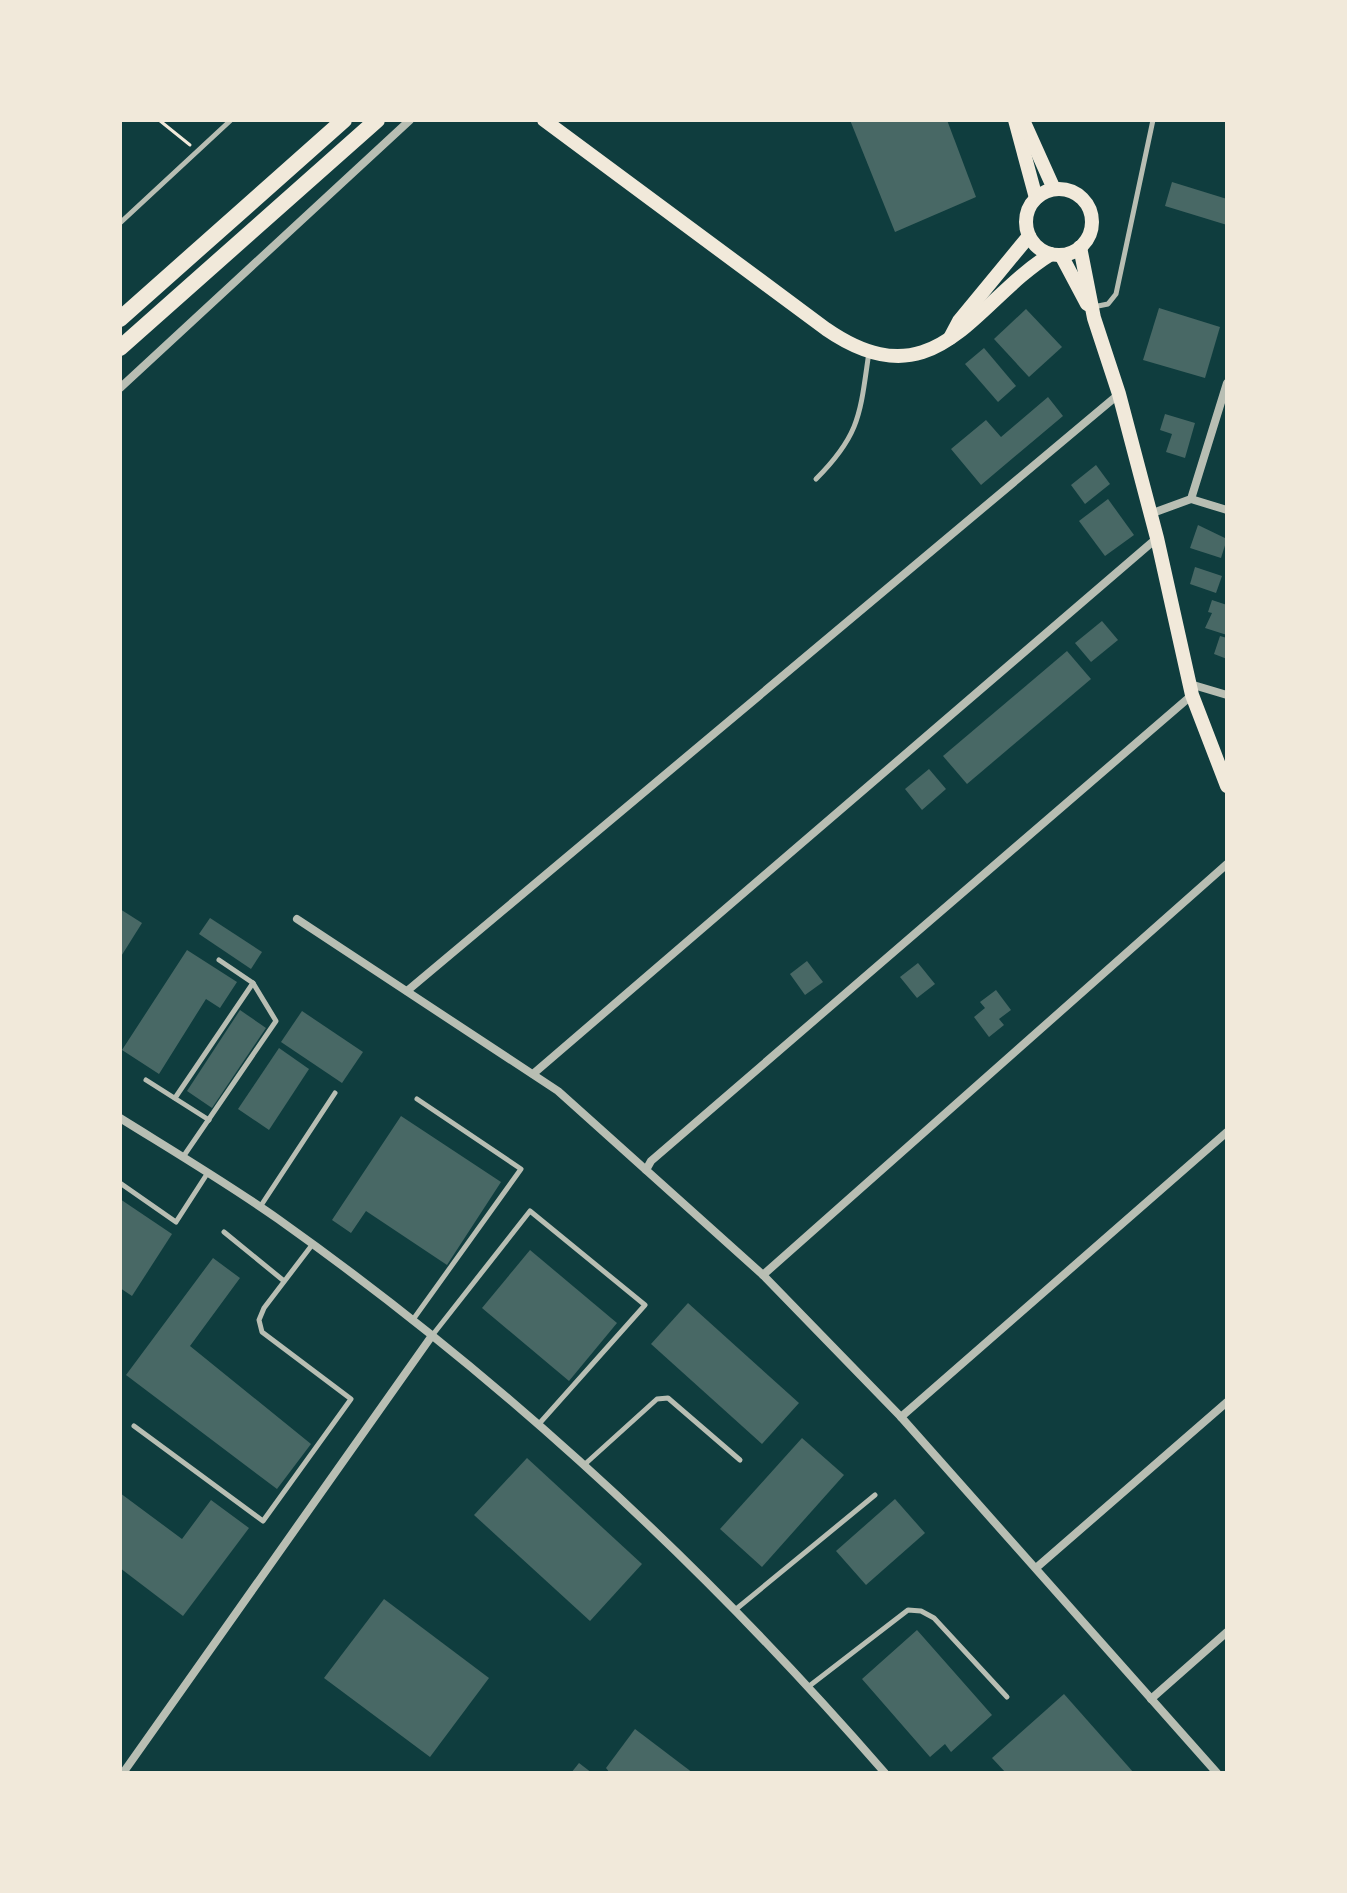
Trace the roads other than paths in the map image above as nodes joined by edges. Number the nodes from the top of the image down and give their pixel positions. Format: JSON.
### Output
{"nodes":[{"id":1,"x":231,"y":120,"type":"edge"},
{"id":2,"x":344,"y":120,"type":"edge"},
{"id":3,"x":377,"y":120,"type":"edge"},
{"id":4,"x":410,"y":120,"type":"edge"},
{"id":5,"x":544,"y":120,"type":"edge"},
{"id":6,"x":1015,"y":120,"type":"edge"},
{"id":7,"x":1023,"y":120,"type":"edge"},
{"id":8,"x":1153,"y":120,"type":"edge"},
{"id":9,"x":1054,"y":189,"type":"junction"},
{"id":10,"x":1036,"y":198,"type":"junction"},
{"id":11,"x":120,"y":223,"type":"edge"},
{"id":12,"x":1029,"y":236,"type":"junction"},
{"id":13,"x":1080,"y":247,"type":"junction"},
{"id":14,"x":1056,"y":254,"type":"junction"},
{"id":15,"x":1093,"y":312,"type":"junction"},
{"id":16,"x":120,"y":319,"type":"edge"},
{"id":17,"x":950,"y":339,"type":"junction"},
{"id":18,"x":120,"y":348,"type":"edge"},
{"id":19,"x":869,"y":351,"type":"junction"},
{"id":20,"x":1227,"y":383,"type":"edge"},
{"id":21,"x":120,"y":388,"type":"edge"},
{"id":22,"x":1119,"y":394,"type":"junction"},
{"id":23,"x":816,"y":479,"type":"dead end"},
{"id":24,"x":1191,"y":499,"type":"junction"},
{"id":25,"x":1227,"y":510,"type":"edge"},
{"id":26,"x":1150,"y":514,"type":"junction"},
{"id":27,"x":1157,"y":538,"type":"junction"},
{"id":28,"x":1191,"y":689,"type":"junction"},
{"id":29,"x":1227,"y":695,"type":"edge"},
{"id":30,"x":1227,"y":786,"type":"edge"},
{"id":31,"x":1227,"y":864,"type":"edge"},
{"id":32,"x":297,"y":919,"type":"dead end"},
{"id":33,"x":219,"y":960,"type":"dead end"},
{"id":34,"x":253,"y":983,"type":"junction"},
{"id":35,"x":407,"y":991,"type":"junction"},
{"id":36,"x":533,"y":1074,"type":"junction"},
{"id":37,"x":146,"y":1080,"type":"dead end"},
{"id":38,"x":335,"y":1093,"type":"dead end"},
{"id":39,"x":175,"y":1098,"type":"junction"},
{"id":40,"x":417,"y":1099,"type":"dead end"},
{"id":41,"x":120,"y":1118,"type":"edge"},
{"id":42,"x":209,"y":1120,"type":"junction"},
{"id":43,"x":1227,"y":1132,"type":"edge"},
{"id":44,"x":183,"y":1158,"type":"junction"},
{"id":45,"x":646,"y":1170,"type":"junction"},
{"id":46,"x":207,"y":1174,"type":"junction"},
{"id":47,"x":120,"y":1183,"type":"edge"},
{"id":48,"x":260,"y":1207,"type":"junction"},
{"id":49,"x":224,"y":1232,"type":"dead end"},
{"id":50,"x":312,"y":1245,"type":"junction"},
{"id":51,"x":763,"y":1275,"type":"junction"},
{"id":52,"x":284,"y":1281,"type":"junction"},
{"id":53,"x":411,"y":1321,"type":"junction"},
{"id":54,"x":431,"y":1337,"type":"junction"},
{"id":55,"x":1227,"y":1402,"type":"edge"},
{"id":56,"x":901,"y":1417,"type":"junction"},
{"id":57,"x":134,"y":1426,"type":"dead end"},
{"id":58,"x":537,"y":1426,"type":"junction"},
{"id":59,"x":740,"y":1460,"type":"dead end"},
{"id":60,"x":584,"y":1465,"type":"junction"},
{"id":61,"x":875,"y":1495,"type":"dead end"},
{"id":62,"x":1036,"y":1568,"type":"junction"},
{"id":63,"x":735,"y":1610,"type":"junction"},
{"id":64,"x":1227,"y":1632,"type":"edge"},
{"id":65,"x":808,"y":1688,"type":"junction"},
{"id":66,"x":1007,"y":1697,"type":"dead end"},
{"id":67,"x":1151,"y":1699,"type":"junction"},
{"id":68,"x":123,"y":1773,"type":"edge"},
{"id":69,"x":885,"y":1773,"type":"edge"},
{"id":70,"x":1217,"y":1773,"type":"edge"}],
"edges":[{"from":1,"to":11,"type":"lane"},
{"from":2,"to":16,"type":"highway"},
{"from":3,"to":18,"type":"highway"},
{"from":4,"to":21,"type":"street"},
{"from":5,"to":19,"type":"main road"},
{"from":6,"to":10,"type":"main road"},
{"from":7,"to":9,"type":"main road"},
{"from":8,"to":15,"type":"lane"},
{"from":9,"to":10,"type":"main road"},
{"from":9,"to":13,"type":"main road"},
{"from":10,"to":12,"type":"main road"},
{"from":12,"to":14,"type":"main road"},
{"from":12,"to":17,"type":"main road"},
{"from":13,"to":14,"type":"main road"},
{"from":13,"to":15,"type":"main road"},
{"from":14,"to":15,"type":"main road"},
{"from":14,"to":17,"type":"main road"},
{"from":15,"to":22,"type":"main road"},
{"from":17,"to":19,"type":"main road"},
{"from":19,"to":23,"type":"lane"},
{"from":20,"to":24,"type":"street"},
{"from":22,"to":26,"type":"main road"},
{"from":22,"to":35,"type":"street"},
{"from":24,"to":25,"type":"street"},
{"from":24,"to":26,"type":"street"},
{"from":26,"to":27,"type":"main road"},
{"from":27,"to":28,"type":"main road"},
{"from":27,"to":36,"type":"street"},
{"from":28,"to":29,"type":"street"},
{"from":28,"to":30,"type":"main road"},
{"from":28,"to":45,"type":"street"},
{"from":31,"to":51,"type":"street"},
{"from":32,"to":35,"type":"street"},
{"from":33,"to":34,"type":"lane"},
{"from":34,"to":39,"type":"lane"},
{"from":34,"to":42,"type":"lane"},
{"from":35,"to":36,"type":"street"},
{"from":36,"to":45,"type":"street"},
{"from":37,"to":39,"type":"lane"},
{"from":38,"to":48,"type":"lane"},
{"from":39,"to":42,"type":"lane"},
{"from":40,"to":53,"type":"lane"},
{"from":41,"to":44,"type":"street"},
{"from":42,"to":44,"type":"lane"},
{"from":43,"to":56,"type":"street"},
{"from":44,"to":46,"type":"street"},
{"from":45,"to":51,"type":"street"},
{"from":46,"to":47,"type":"lane"},
{"from":46,"to":48,"type":"street"},
{"from":48,"to":50,"type":"street"},
{"from":49,"to":52,"type":"lane"},
{"from":50,"to":52,"type":"lane"},
{"from":50,"to":53,"type":"street"},
{"from":51,"to":56,"type":"street"},
{"from":52,"to":57,"type":"lane"},
{"from":53,"to":54,"type":"street"},
{"from":54,"to":58,"type":"street"},
{"from":54,"to":58,"type":"lane"},
{"from":54,"to":68,"type":"street"},
{"from":55,"to":62,"type":"street"},
{"from":56,"to":62,"type":"street"},
{"from":58,"to":60,"type":"street"},
{"from":59,"to":60,"type":"lane"},
{"from":60,"to":63,"type":"street"},
{"from":61,"to":63,"type":"lane"},
{"from":62,"to":67,"type":"street"},
{"from":63,"to":65,"type":"street"},
{"from":64,"to":67,"type":"street"},
{"from":65,"to":66,"type":"lane"},
{"from":65,"to":69,"type":"street"},
{"from":67,"to":70,"type":"street"}]}
